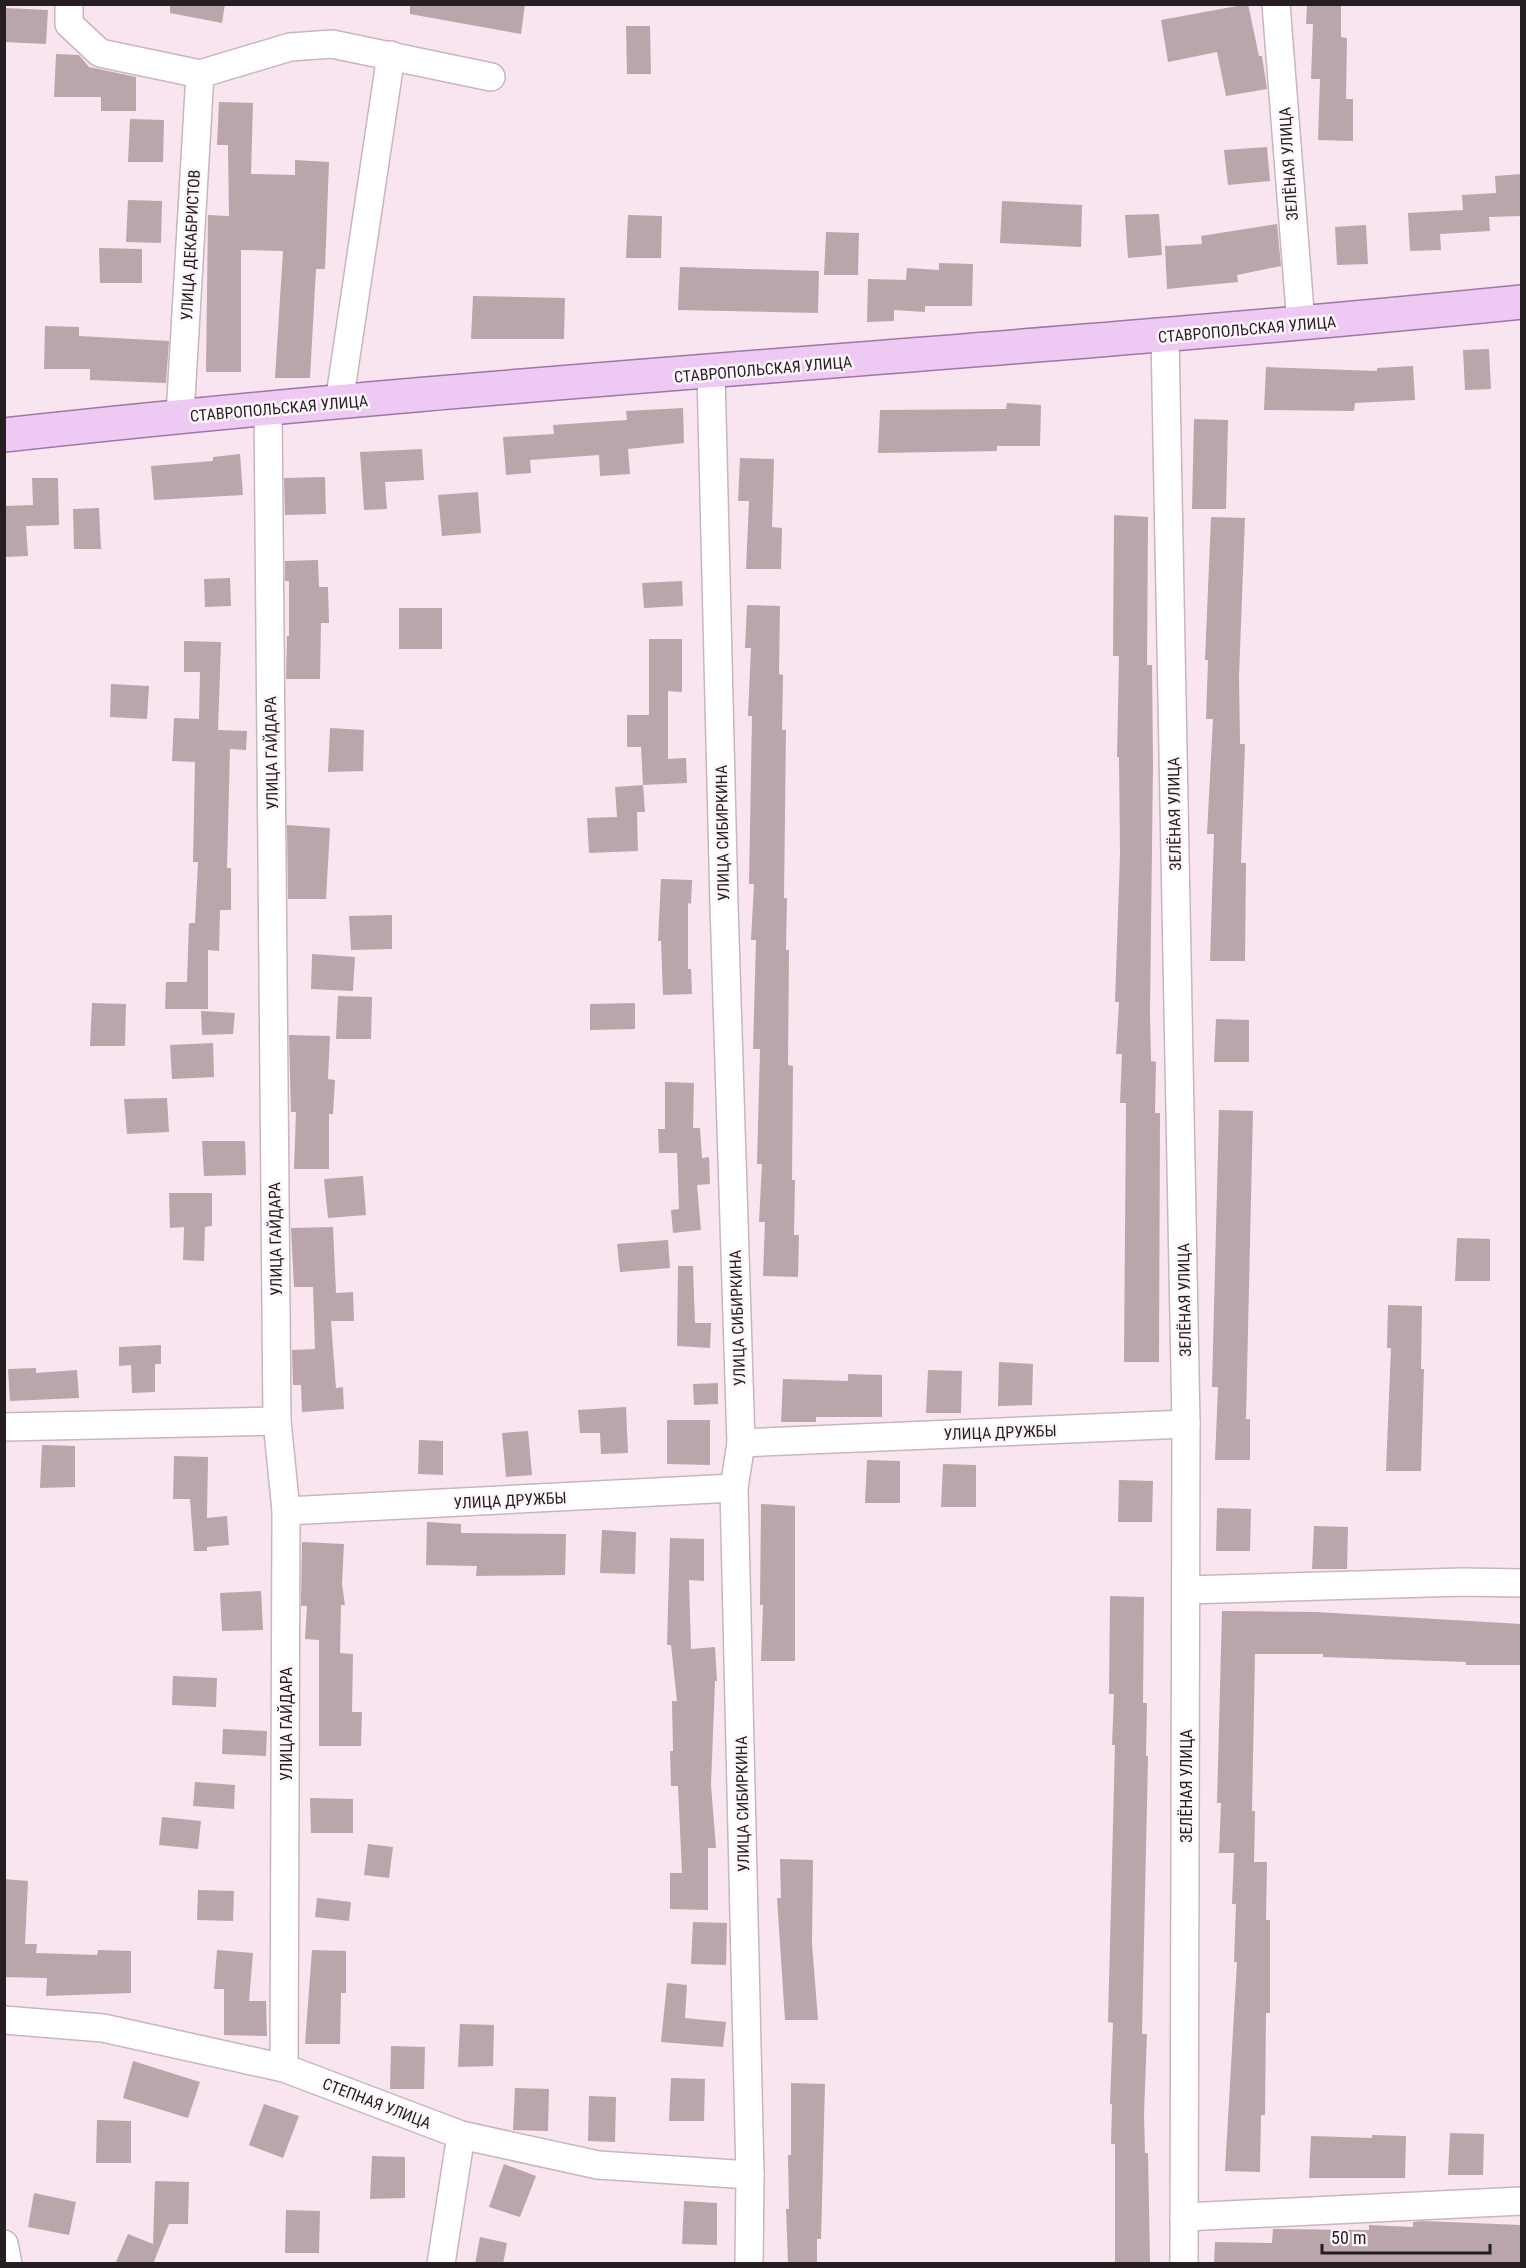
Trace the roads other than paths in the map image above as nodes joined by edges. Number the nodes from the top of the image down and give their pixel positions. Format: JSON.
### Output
{"nodes":[{"id":1,"x":1276,"y":4,"type":"edge"},
{"id":2,"x":69,"y":14,"type":"edge"},
{"id":3,"x":391,"y":55,"type":"junction"},
{"id":4,"x":200,"y":74,"type":"junction"},
{"id":5,"x":491,"y":76,"type":"dead end"},
{"id":6,"x":1521,"y":302,"type":"edge"},
{"id":7,"x":1301,"y":324,"type":"junction"},
{"id":8,"x":1165,"y":336,"type":"junction"},
{"id":9,"x":711,"y":373,"type":"junction"},
{"id":10,"x":339,"y":403,"type":"junction"},
{"id":11,"x":268,"y":409,"type":"junction"},
{"id":12,"x":180,"y":416,"type":"junction"},
{"id":13,"x":4,"y":435,"type":"edge"},
{"id":14,"x":277,"y":1421,"type":"junction"},
{"id":15,"x":1186,"y":1424,"type":"junction"},
{"id":16,"x":4,"y":1426,"type":"edge"},
{"id":17,"x":741,"y":1443,"type":"junction"},
{"id":18,"x":734,"y":1488,"type":"junction"},
{"id":19,"x":286,"y":1511,"type":"junction"},
{"id":20,"x":1521,"y":1583,"type":"edge"},
{"id":21,"x":1187,"y":1590,"type":"junction"},
{"id":22,"x":4,"y":2020,"type":"edge"},
{"id":23,"x":284,"y":2068,"type":"junction"},
{"id":24,"x":461,"y":2135,"type":"junction"},
{"id":25,"x":750,"y":2175,"type":"junction"},
{"id":26,"x":1521,"y":2201,"type":"edge"},
{"id":27,"x":1184,"y":2217,"type":"junction"},
{"id":28,"x":4,"y":2244,"type":"edge"},
{"id":29,"x":8,"y":2264,"type":"edge"},
{"id":30,"x":441,"y":2264,"type":"edge"},
{"id":31,"x":749,"y":2264,"type":"edge"},
{"id":32,"x":1184,"y":2264,"type":"edge"}],
"edges":[{"from":1,"to":7,"type":"street","name":"ЗЕЛЁНАЯ УЛИЦА"},
{"from":2,"to":4,"type":"street"},
{"from":3,"to":4,"type":"street"},
{"from":3,"to":5,"type":"street"},
{"from":3,"to":10,"type":"street"},
{"from":4,"to":12,"type":"street","name":"УЛИЦА ДЕКАБРИСТОВ"},
{"from":6,"to":7,"type":"main road","name":"СТАВРОПОЛЬСКАЯ УЛИЦА"},
{"from":7,"to":8,"type":"main road","name":"СТАВРОПОЛЬСКАЯ УЛИЦА"},
{"from":8,"to":9,"type":"main road","name":"СТАВРОПОЛЬСКАЯ УЛИЦА"},
{"from":8,"to":15,"type":"street","name":"ЗЕЛЁНАЯ УЛИЦА"},
{"from":9,"to":10,"type":"main road","name":"СТАВРОПОЛЬСКАЯ УЛИЦА"},
{"from":9,"to":17,"type":"street","name":"УЛИЦА СИБИРКИНА"},
{"from":10,"to":11,"type":"main road","name":"СТАВРОПОЛЬСКАЯ УЛИЦА"},
{"from":11,"to":12,"type":"main road","name":"СТАВРОПОЛЬСКАЯ УЛИЦА"},
{"from":11,"to":14,"type":"street","name":"УЛИЦА ГАЙДАРА"},
{"from":12,"to":13,"type":"main road","name":"СТАВРОПОЛЬСКАЯ УЛИЦА"},
{"from":14,"to":16,"type":"street"},
{"from":14,"to":19,"type":"street","name":"УЛИЦА ГАЙДАРА"},
{"from":15,"to":17,"type":"street","name":"УЛИЦА ДРУЖБЫ"},
{"from":15,"to":21,"type":"street","name":"ЗЕЛЁНАЯ УЛИЦА"},
{"from":17,"to":18,"type":"street","name":"УЛИЦА СИБИРКИНА"},
{"from":18,"to":19,"type":"street","name":"УЛИЦА ДРУЖБЫ"},
{"from":18,"to":25,"type":"street","name":"УЛИЦА СИБИРКИНА"},
{"from":19,"to":23,"type":"street","name":"УЛИЦА ГАЙДАРА"},
{"from":20,"to":21,"type":"street"},
{"from":21,"to":27,"type":"street","name":"ЗЕЛЁНАЯ УЛИЦА"},
{"from":22,"to":23,"type":"street","name":"СТЕПНАЯ УЛИЦА"},
{"from":23,"to":24,"type":"street","name":"СТЕПНАЯ УЛИЦА"},
{"from":24,"to":25,"type":"street","name":"СТЕПНАЯ УЛИЦА"},
{"from":24,"to":30,"type":"street"},
{"from":25,"to":31,"type":"street","name":"УЛИЦА СИБИРКИНА"},
{"from":26,"to":27,"type":"street"},
{"from":27,"to":32,"type":"street","name":"ЗЕЛЁНАЯ УЛИЦА"},
{"from":28,"to":29,"type":"street"}]}
